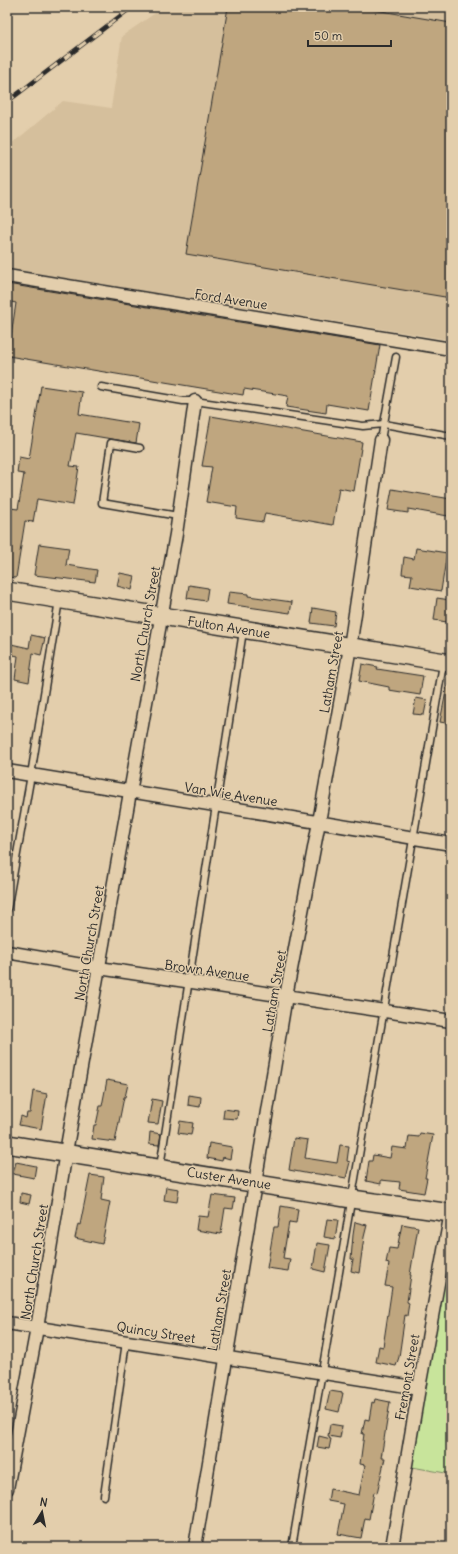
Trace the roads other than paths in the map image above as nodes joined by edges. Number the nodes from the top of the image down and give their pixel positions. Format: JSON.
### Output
{"nodes":[{"id":1,"x":7,"y":276,"type":"edge"},
{"id":2,"x":451,"y":349,"type":"edge"},
{"id":3,"x":396,"y":357,"type":"dead end"},
{"id":4,"x":101,"y":387,"type":"dead end"},
{"id":5,"x":195,"y":401,"type":"junction"},
{"id":6,"x":384,"y":424,"type":"junction"},
{"id":7,"x":451,"y":436,"type":"edge"},
{"id":8,"x":381,"y":440,"type":"joint"},
{"id":9,"x":140,"y":448,"type":"dead end"},
{"id":10,"x":178,"y":516,"type":"junction"},
{"id":11,"x":7,"y":591,"type":"edge"},
{"id":12,"x":59,"y":599,"type":"junction"},
{"id":13,"x":161,"y":616,"type":"junction"},
{"id":14,"x":243,"y":629,"type":"junction"},
{"id":15,"x":350,"y":647,"type":"junction"},
{"id":16,"x":447,"y":663,"type":"edge"},
{"id":17,"x":7,"y":771,"type":"edge"},
{"id":18,"x":31,"y":775,"type":"junction"},
{"id":19,"x":130,"y":791,"type":"junction"},
{"id":20,"x":216,"y":805,"type":"junction"},
{"id":21,"x":319,"y":822,"type":"junction"},
{"id":22,"x":413,"y":837,"type":"junction"},
{"id":23,"x":451,"y":844,"type":"edge"},
{"id":24,"x":7,"y":910,"type":"edge"},
{"id":25,"x":7,"y":952,"type":"edge"},
{"id":26,"x":99,"y":968,"type":"junction"},
{"id":27,"x":188,"y":982,"type":"junction"},
{"id":28,"x":286,"y":996,"type":"junction"},
{"id":29,"x":384,"y":1011,"type":"junction"},
{"id":30,"x":451,"y":1021,"type":"edge"},
{"id":31,"x":7,"y":1144,"type":"edge"},
{"id":32,"x":66,"y":1152,"type":"junction"},
{"id":33,"x":160,"y":1167,"type":"junction"},
{"id":34,"x":256,"y":1183,"type":"junction"},
{"id":35,"x":352,"y":1199,"type":"junction"},
{"id":36,"x":451,"y":1213,"type":"edge"},
{"id":37,"x":7,"y":1323,"type":"edge"},
{"id":38,"x":37,"y":1328,"type":"junction"},
{"id":39,"x":126,"y":1342,"type":"junction"},
{"id":40,"x":225,"y":1358,"type":"junction"},
{"id":41,"x":322,"y":1372,"type":"junction"},
{"id":42,"x":419,"y":1388,"type":"junction"},
{"id":43,"x":7,"y":1489,"type":"edge"},
{"id":44,"x":104,"y":1496,"type":"dead end"},
{"id":45,"x":195,"y":1547,"type":"edge"},
{"id":46,"x":292,"y":1547,"type":"edge"},
{"id":47,"x":392,"y":1547,"type":"edge"}],
"edges":[{"from":1,"to":2,"type":"street","name":"Ford Avenue"},
{"from":3,"to":6,"type":"lane"},
{"from":4,"to":5,"type":"lane"},
{"from":5,"to":6,"type":"lane"},
{"from":5,"to":10,"type":"street","name":"North Church Street"},
{"from":6,"to":7,"type":"lane"},
{"from":6,"to":8,"type":"lane"},
{"from":8,"to":15,"type":"street","name":"Latham Street"},
{"from":9,"to":10,"type":"lane"},
{"from":10,"to":13,"type":"street","name":"North Church Street"},
{"from":11,"to":12,"type":"street","name":"Fulton Avenue"},
{"from":12,"to":13,"type":"street","name":"Fulton Avenue"},
{"from":12,"to":18,"type":"lane"},
{"from":13,"to":14,"type":"street","name":"Fulton Avenue"},
{"from":13,"to":19,"type":"street","name":"North Church Street"},
{"from":14,"to":15,"type":"street","name":"Fulton Avenue"},
{"from":14,"to":20,"type":"lane"},
{"from":15,"to":16,"type":"street","name":"Fulton Avenue"},
{"from":15,"to":21,"type":"street","name":"Latham Street"},
{"from":16,"to":22,"type":"lane"},
{"from":17,"to":18,"type":"street","name":"Van Wie Avenue"},
{"from":18,"to":19,"type":"street","name":"Van Wie Avenue"},
{"from":18,"to":24,"type":"lane"},
{"from":19,"to":20,"type":"street","name":"Van Wie Avenue"},
{"from":19,"to":26,"type":"street","name":"North Church Street"},
{"from":20,"to":21,"type":"street","name":"Van Wie Avenue"},
{"from":20,"to":27,"type":"lane"},
{"from":21,"to":22,"type":"street","name":"Van Wie Avenue"},
{"from":21,"to":28,"type":"street","name":"Latham Street"},
{"from":22,"to":23,"type":"street","name":"Van Wie Avenue"},
{"from":22,"to":29,"type":"lane"},
{"from":25,"to":26,"type":"street","name":"Brown Avenue"},
{"from":26,"to":27,"type":"street","name":"Brown Avenue"},
{"from":26,"to":32,"type":"street","name":"North Church Street"},
{"from":27,"to":28,"type":"street","name":"Brown Avenue"},
{"from":27,"to":33,"type":"lane"},
{"from":28,"to":29,"type":"street","name":"Brown Avenue"},
{"from":28,"to":34,"type":"street","name":"Latham Street"},
{"from":29,"to":30,"type":"street","name":"Brown Avenue"},
{"from":29,"to":35,"type":"lane"},
{"from":31,"to":32,"type":"street","name":"Custer Avenue"},
{"from":32,"to":33,"type":"street","name":"Custer Avenue"},
{"from":32,"to":38,"type":"street","name":"North Church Street"},
{"from":33,"to":34,"type":"street","name":"Custer Avenue"},
{"from":34,"to":35,"type":"street","name":"Custer Avenue"},
{"from":34,"to":40,"type":"street","name":"Latham Street"},
{"from":35,"to":36,"type":"street","name":"Custer Avenue"},
{"from":35,"to":41,"type":"lane"},
{"from":36,"to":42,"type":"street","name":"Fremont Street"},
{"from":37,"to":38,"type":"street","name":"Quincy Street"},
{"from":38,"to":39,"type":"street","name":"Quincy Street"},
{"from":38,"to":43,"type":"street","name":"North Church Street"},
{"from":39,"to":40,"type":"street","name":"Quincy Street"},
{"from":39,"to":44,"type":"lane"},
{"from":40,"to":41,"type":"street","name":"Quincy Street"},
{"from":40,"to":45,"type":"street","name":"Latham Street"},
{"from":41,"to":42,"type":"street","name":"Quincy Street"},
{"from":41,"to":46,"type":"lane"},
{"from":42,"to":47,"type":"street","name":"Fremont Street"}]}
